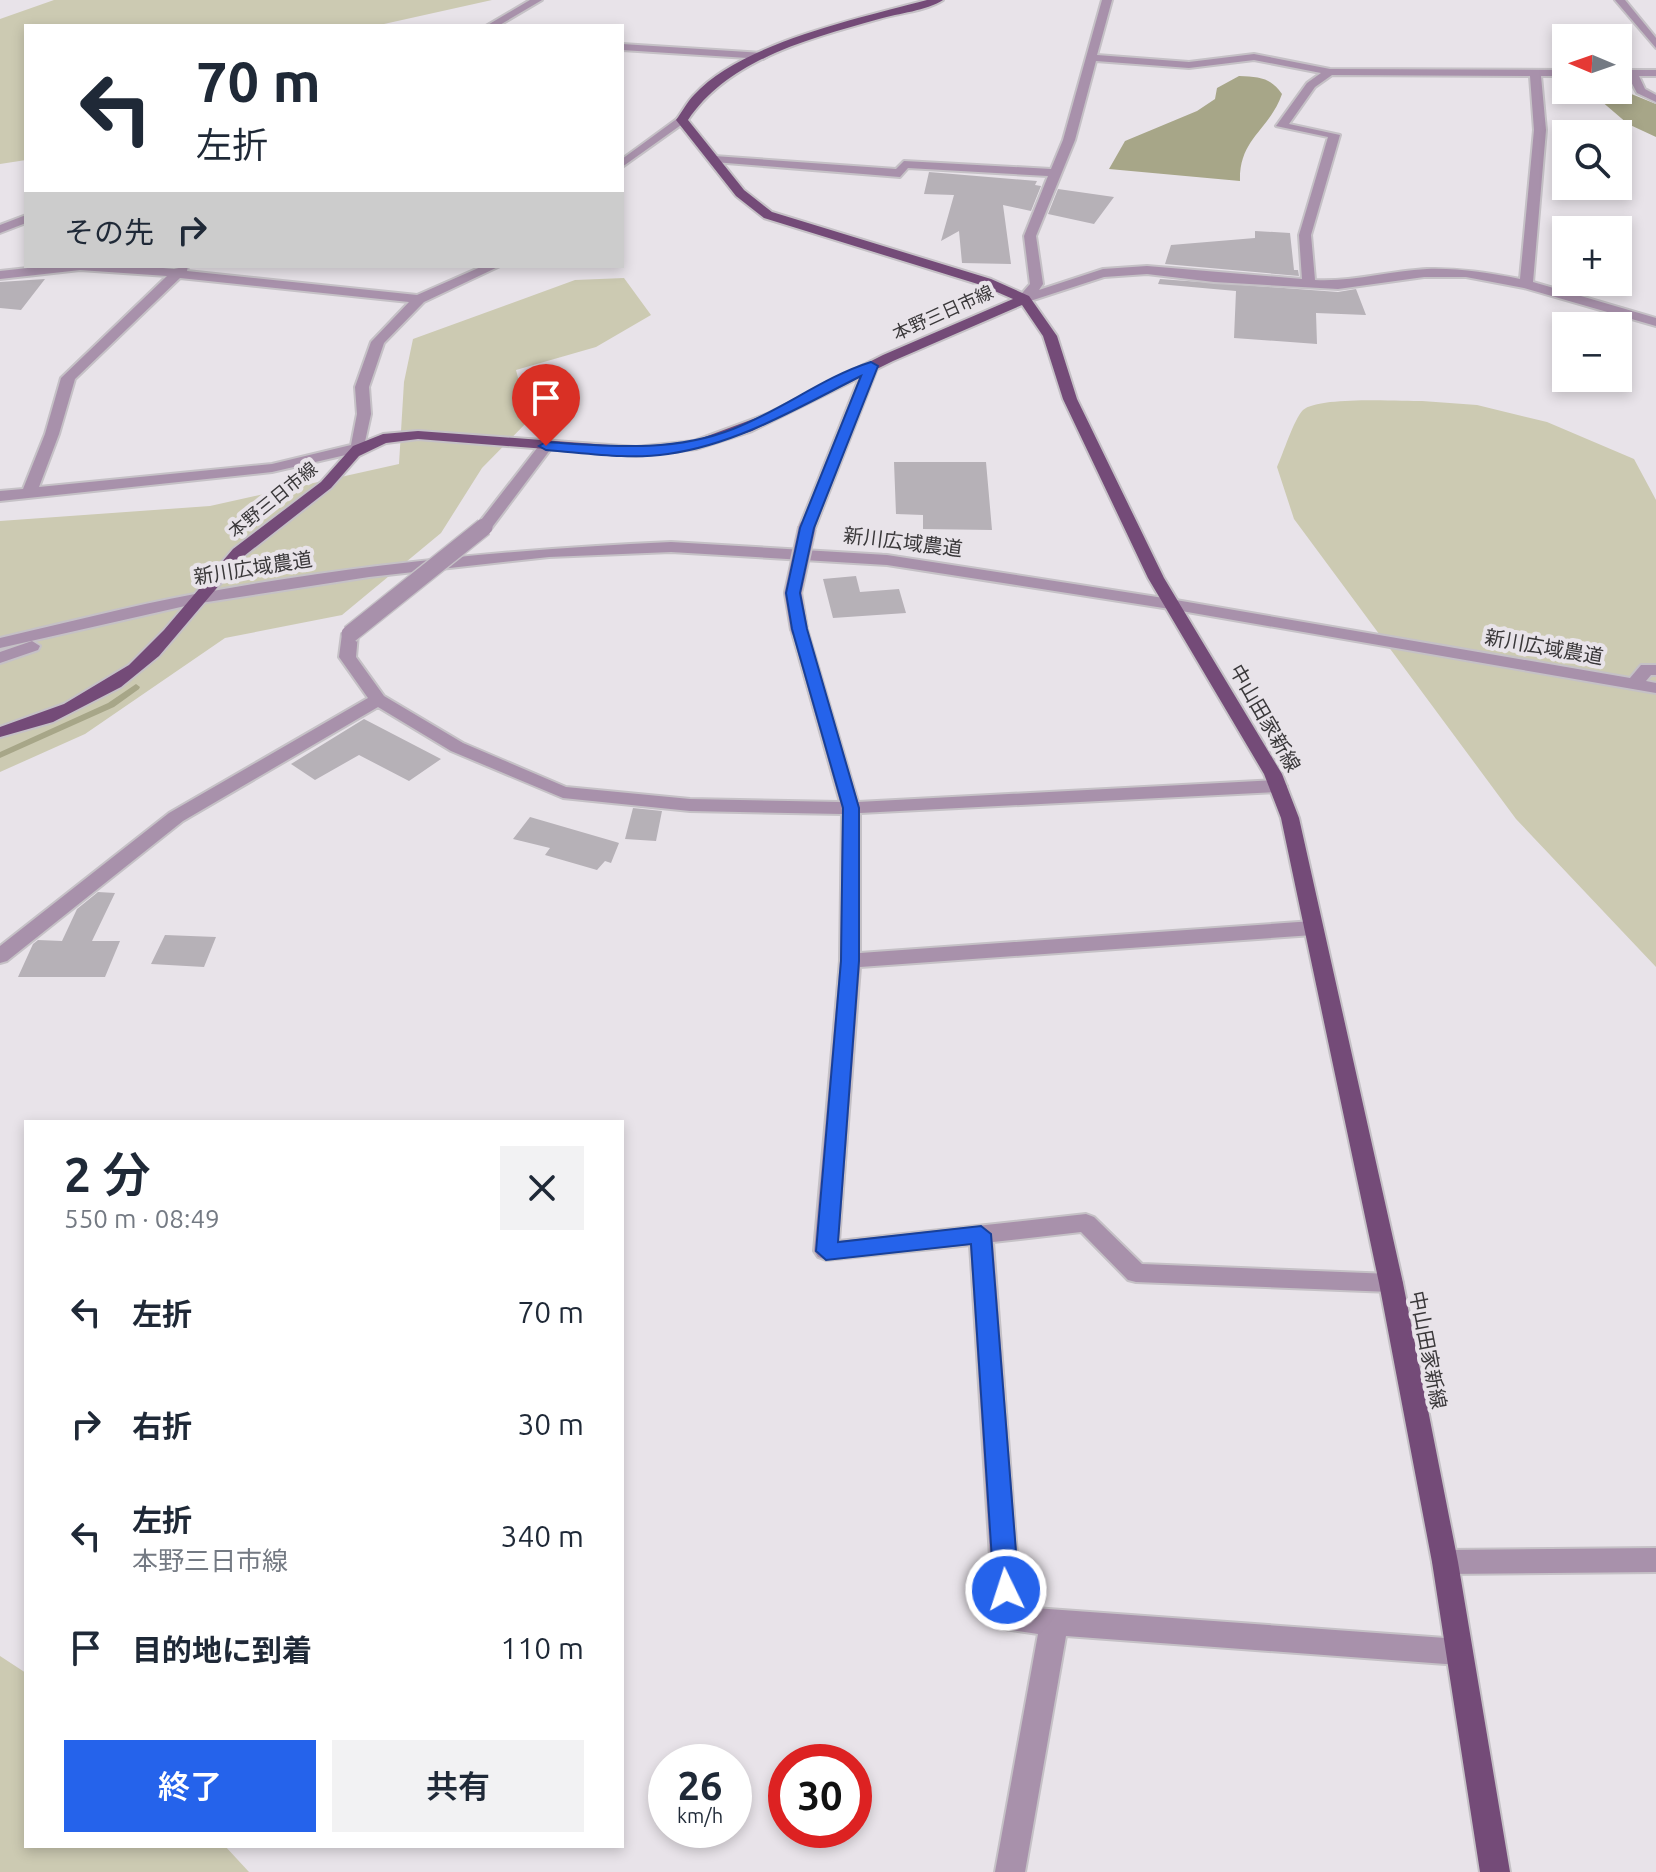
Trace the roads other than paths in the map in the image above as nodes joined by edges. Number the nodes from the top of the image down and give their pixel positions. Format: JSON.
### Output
{"nodes":[{"id":1,"x":537,"y":0,"type":"edge"},
{"id":2,"x":938,"y":0,"type":"edge"},
{"id":3,"x":1107,"y":0,"type":"edge"},
{"id":4,"x":1620,"y":0,"type":"edge"},
{"id":5,"x":495,"y":24,"type":"edge"},
{"id":6,"x":1656,"y":45,"type":"edge"},
{"id":7,"x":624,"y":47,"type":"edge"},
{"id":8,"x":763,"y":56,"type":"junction"},
{"id":9,"x":1091,"y":58,"type":"junction"},
{"id":10,"x":1330,"y":72,"type":"junction"},
{"id":11,"x":1535,"y":73,"type":"junction"},
{"id":12,"x":1552,"y":73,"type":"edge"},
{"id":13,"x":1632,"y":73,"type":"joint"},
{"id":14,"x":1656,"y":73,"type":"edge"},
{"id":15,"x":1656,"y":99,"type":"edge"},
{"id":16,"x":682,"y":120,"type":"junction"},
{"id":17,"x":714,"y":159,"type":"junction"},
{"id":18,"x":624,"y":163,"type":"edge"},
{"id":19,"x":1053,"y":173,"type":"junction"},
{"id":20,"x":24,"y":220,"type":"edge"},
{"id":21,"x":0,"y":229,"type":"edge"},
{"id":22,"x":62,"y":268,"type":"edge"},
{"id":23,"x":148,"y":268,"type":"edge"},
{"id":24,"x":489,"y":268,"type":"edge"},
{"id":25,"x":182,"y":269,"type":"edge"},
{"id":26,"x":0,"y":275,"type":"edge"},
{"id":27,"x":1309,"y":284,"type":"junction"},
{"id":28,"x":1526,"y":284,"type":"junction"},
{"id":29,"x":419,"y":299,"type":"junction"},
{"id":30,"x":1024,"y":299,"type":"junction"},
{"id":31,"x":1656,"y":322,"type":"edge"},
{"id":32,"x":871,"y":366,"type":"junction"},
{"id":33,"x":546,"y":446,"type":"junction"},
{"id":34,"x":358,"y":448,"type":"junction"},
{"id":35,"x":29,"y":493,"type":"junction"},
{"id":36,"x":0,"y":496,"type":"edge"},
{"id":37,"x":194,"y":599,"type":"junction"},
{"id":38,"x":1170,"y":604,"type":"junction"},
{"id":39,"x":87,"y":623,"type":"junction"},
{"id":40,"x":0,"y":643,"type":"edge"},
{"id":41,"x":0,"y":658,"type":"edge"},
{"id":42,"x":1656,"y":670,"type":"edge"},
{"id":43,"x":1634,"y":684,"type":"junction"},
{"id":44,"x":1656,"y":688,"type":"edge"},
{"id":45,"x":378,"y":700,"type":"junction"},
{"id":46,"x":0,"y":732,"type":"edge"},
{"id":47,"x":1278,"y":786,"type":"junction"},
{"id":48,"x":851,"y":808,"type":"junction"},
{"id":49,"x":1313,"y":928,"type":"junction"},
{"id":50,"x":0,"y":956,"type":"edge"},
{"id":51,"x":850,"y":961,"type":"junction"},
{"id":52,"x":981,"y":1234,"type":"junction"},
{"id":53,"x":1391,"y":1283,"type":"junction"},
{"id":54,"x":1656,"y":1560,"type":"edge"},
{"id":55,"x":1445,"y":1562,"type":"junction"},
{"id":56,"x":1054,"y":1623,"type":"junction"},
{"id":57,"x":1459,"y":1652,"type":"junction"},
{"id":58,"x":1010,"y":1872,"type":"edge"},
{"id":59,"x":1495,"y":1872,"type":"edge"}],
"edges":[{"from":1,"to":5,"type":"street"},
{"from":2,"to":8,"type":"main road"},
{"from":3,"to":9,"type":"street"},
{"from":4,"to":6,"type":"street"},
{"from":7,"to":8,"type":"street"},
{"from":8,"to":16,"type":"main road"},
{"from":9,"to":10,"type":"street"},
{"from":9,"to":19,"type":"street"},
{"from":10,"to":11,"type":"street"},
{"from":10,"to":27,"type":"street"},
{"from":11,"to":12,"type":"street"},
{"from":11,"to":28,"type":"street"},
{"from":13,"to":14,"type":"street"},
{"from":13,"to":15,"type":"street"},
{"from":16,"to":17,"type":"main road"},
{"from":16,"to":18,"type":"street"},
{"from":17,"to":19,"type":"street"},
{"from":17,"to":30,"type":"main road"},
{"from":19,"to":30,"type":"street"},
{"from":20,"to":21,"type":"street"},
{"from":22,"to":26,"type":"street"},
{"from":23,"to":25,"type":"street"},
{"from":24,"to":29,"type":"street"},
{"from":25,"to":29,"type":"street"},
{"from":25,"to":35,"type":"street"},
{"from":27,"to":28,"type":"street"},
{"from":27,"to":30,"type":"street"},
{"from":28,"to":31,"type":"street"},
{"from":29,"to":34,"type":"street"},
{"from":30,"to":32,"type":"main road","name":"本野三日市線"},
{"from":30,"to":38,"type":"main road","name":"中山田家新線"},
{"from":32,"to":33,"type":"main road","name":"本野三日市線"},
{"from":32,"to":48,"type":"street","bridge":true},
{"from":33,"to":34,"type":"main road","name":"本野三日市線"},
{"from":33,"to":45,"type":"street","bridge":true},
{"from":34,"to":35,"type":"street"},
{"from":34,"to":37,"type":"main road","name":"本野三日市線"},
{"from":35,"to":36,"type":"street"},
{"from":37,"to":38,"type":"street","name":"新川広域農道"},
{"from":37,"to":39,"type":"street","name":"新川広域農道"},
{"from":37,"to":46,"type":"main road","name":"本野三日市線"},
{"from":38,"to":43,"type":"street","name":"新川広域農道"},
{"from":38,"to":47,"type":"main road","name":"中山田家新線"},
{"from":39,"to":40,"type":"street","name":"新川広域農道"},
{"from":39,"to":41,"type":"street"},
{"from":42,"to":43,"type":"street"},
{"from":43,"to":44,"type":"street","name":"新川広域農道"},
{"from":45,"to":48,"type":"street"},
{"from":45,"to":50,"type":"street"},
{"from":47,"to":48,"type":"street"},
{"from":47,"to":49,"type":"main road","name":"中山田家新線"},
{"from":48,"to":51,"type":"street"},
{"from":49,"to":51,"type":"street"},
{"from":49,"to":53,"type":"main road","name":"中山田家新線"},
{"from":51,"to":52,"type":"street"},
{"from":52,"to":53,"type":"street"},
{"from":52,"to":56,"type":"street"},
{"from":53,"to":55,"type":"main road","name":"中山田家新線"},
{"from":54,"to":55,"type":"street"},
{"from":55,"to":57,"type":"main road","name":"中山田家新線"},
{"from":56,"to":57,"type":"street"},
{"from":56,"to":58,"type":"street"},
{"from":57,"to":59,"type":"main road","name":"中山田家新線"}]}
